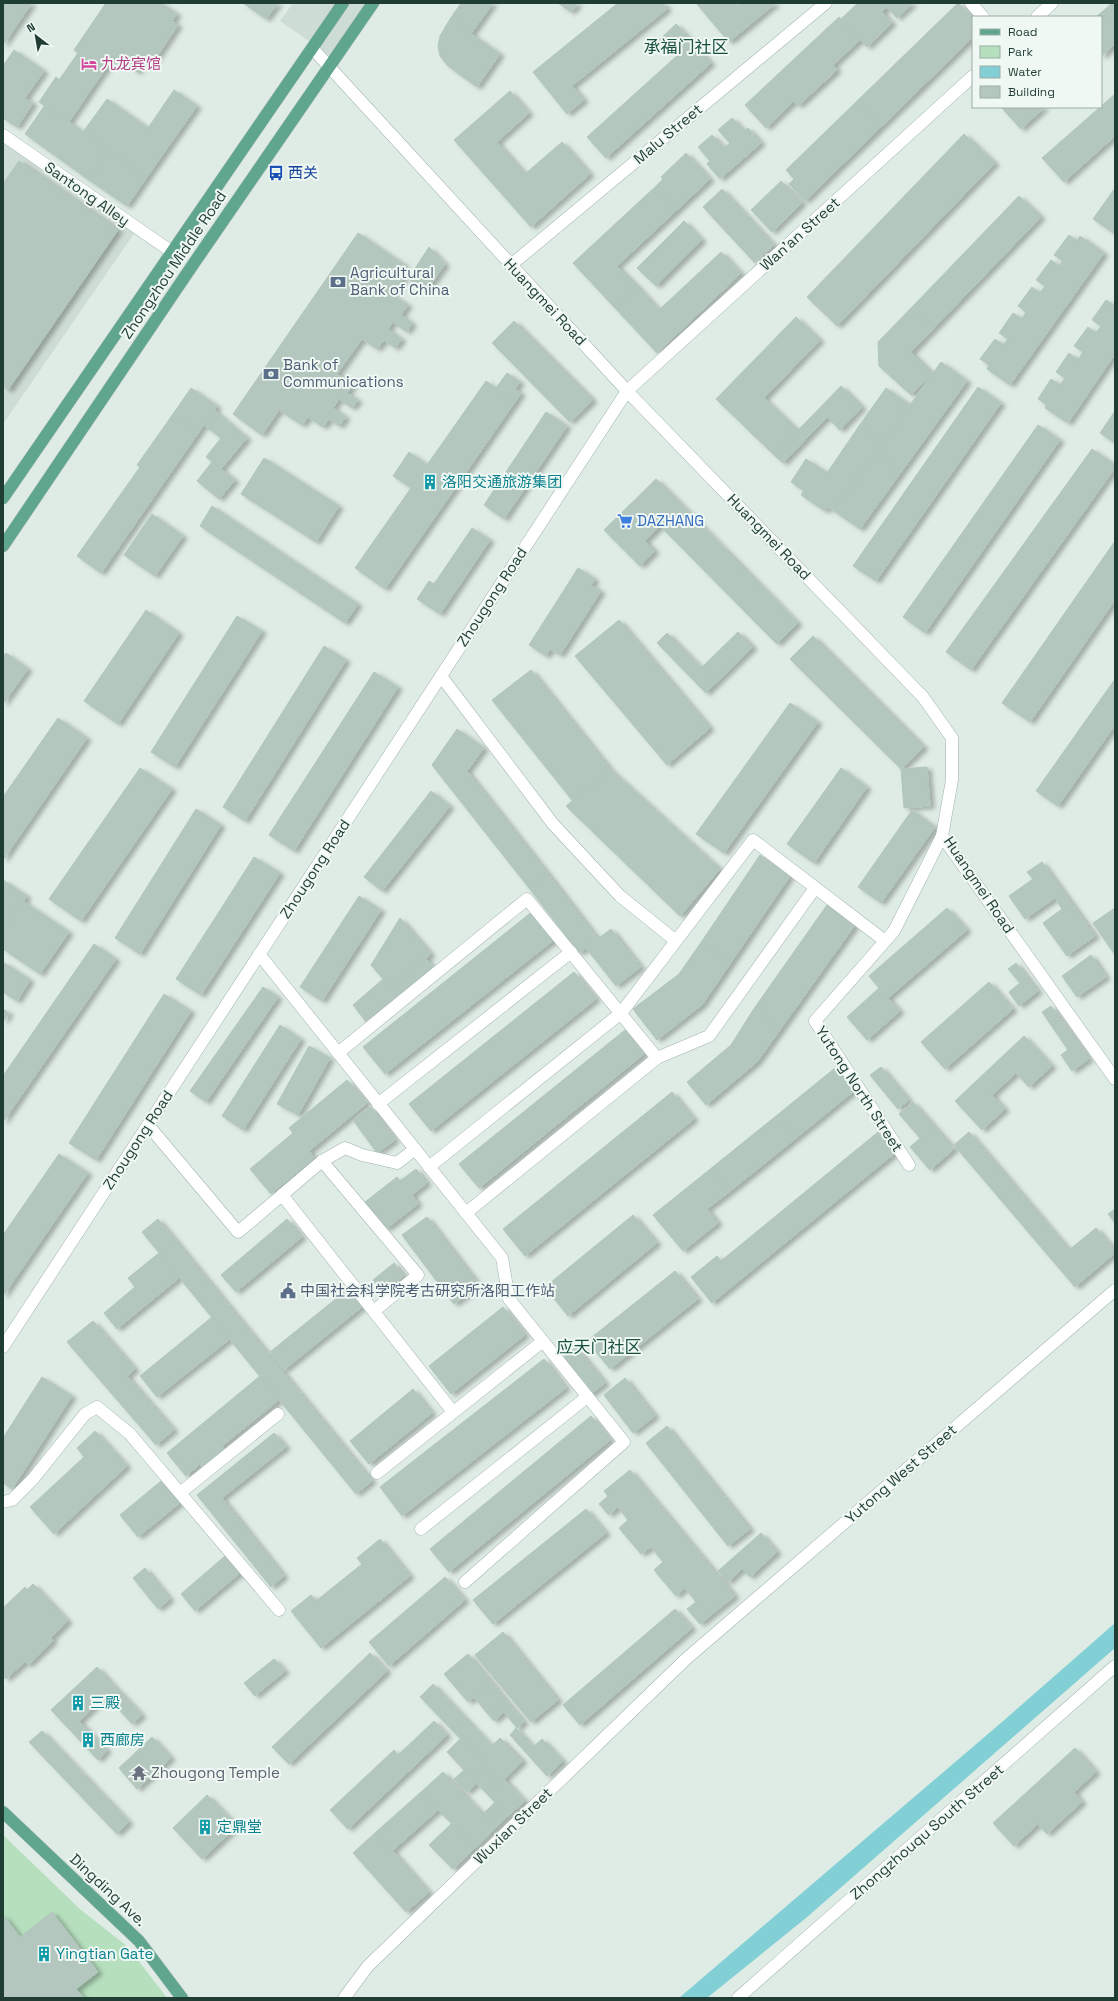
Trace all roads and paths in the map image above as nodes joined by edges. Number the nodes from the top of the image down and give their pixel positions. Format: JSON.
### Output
{"nodes":[{"id":1,"x":343,"y":3,"type":"edge"},
{"id":2,"x":374,"y":3,"type":"edge"},
{"id":3,"x":826,"y":3,"type":"edge"},
{"id":4,"x":971,"y":3,"type":"edge"},
{"id":5,"x":1052,"y":3,"type":"edge"},
{"id":6,"x":982,"y":16,"type":"edge"},
{"id":7,"x":1038,"y":16,"type":"edge"},
{"id":8,"x":312,"y":48,"type":"junction"},
{"id":9,"x":329,"y":68,"type":"junction"},
{"id":10,"x":972,"y":77,"type":"edge"},
{"id":11,"x":3,"y":135,"type":"edge"},
{"id":12,"x":172,"y":252,"type":"junction"},
{"id":13,"x":511,"y":265,"type":"junction"},
{"id":14,"x":627,"y":391,"type":"junction"},
{"id":15,"x":3,"y":498,"type":"edge"},
{"id":16,"x":3,"y":546,"type":"edge"},
{"id":17,"x":441,"y":676,"type":"junction"},
{"id":18,"x":942,"y":836,"type":"junction"},
{"id":19,"x":815,"y":888,"type":"junction"},
{"id":20,"x":676,"y":941,"type":"junction"},
{"id":21,"x":885,"y":941,"type":"junction"},
{"id":22,"x":571,"y":952,"type":"junction"},
{"id":23,"x":260,"y":954,"type":"junction"},
{"id":24,"x":621,"y":1013,"type":"junction"},
{"id":25,"x":338,"y":1053,"type":"junction"},
{"id":26,"x":657,"y":1058,"type":"junction"},
{"id":27,"x":1115,"y":1079,"type":"edge"},
{"id":28,"x":378,"y":1104,"type":"junction"},
{"id":29,"x":148,"y":1125,"type":"junction"},
{"id":30,"x":414,"y":1149,"type":"junction"},
{"id":31,"x":322,"y":1161,"type":"junction"},
{"id":32,"x":909,"y":1165,"type":"dead end"},
{"id":33,"x":429,"y":1167,"type":"junction"},
{"id":34,"x":282,"y":1195,"type":"junction"},
{"id":35,"x":466,"y":1213,"type":"junction"},
{"id":36,"x":1115,"y":1290,"type":"edge"},
{"id":37,"x":374,"y":1311,"type":"junction"},
{"id":38,"x":543,"y":1341,"type":"junction"},
{"id":39,"x":3,"y":1347,"type":"edge"},
{"id":40,"x":587,"y":1397,"type":"junction"},
{"id":41,"x":453,"y":1412,"type":"junction"},
{"id":42,"x":278,"y":1414,"type":"dead end"},
{"id":43,"x":377,"y":1473,"type":"dead end"},
{"id":44,"x":180,"y":1493,"type":"junction"},
{"id":45,"x":3,"y":1502,"type":"edge"},
{"id":46,"x":421,"y":1529,"type":"dead end"},
{"id":47,"x":465,"y":1582,"type":"dead end"},
{"id":48,"x":279,"y":1610,"type":"dead end"},
{"id":49,"x":686,"y":1659,"type":"joint"},
{"id":50,"x":1115,"y":1666,"type":"edge"},
{"id":51,"x":3,"y":1812,"type":"edge"},
{"id":52,"x":182,"y":1998,"type":"edge"},
{"id":53,"x":344,"y":1998,"type":"edge"},
{"id":54,"x":738,"y":1998,"type":"edge"}],
"edges":[{"from":1,"to":8,"type":"main road","name":"Zhongzhou Middle Road"},
{"from":2,"to":9,"type":"main road","name":"Zhongzhou Middle Road"},
{"from":3,"to":13,"type":"street","name":"Malu Street"},
{"from":4,"to":6,"type":"street"},
{"from":5,"to":7,"type":"street"},
{"from":8,"to":9,"type":"street","name":"Huangmei Road"},
{"from":8,"to":12,"type":"main road","name":"Zhongzhou Middle Road"},
{"from":9,"to":13,"type":"street","name":"Huangmei Road"},
{"from":9,"to":16,"type":"main road","name":"Zhongzhou Middle Road"},
{"from":10,"to":14,"type":"street","name":"Wan'an Street"},
{"from":11,"to":12,"type":"street","name":"Santong Alley"},
{"from":12,"to":15,"type":"main road","name":"Zhongzhou Middle Road"},
{"from":13,"to":14,"type":"street","name":"Huangmei Road"},
{"from":14,"to":17,"type":"street","name":"Zhougong Road"},
{"from":14,"to":18,"type":"street","name":"Huangmei Road"},
{"from":17,"to":20,"type":"street"},
{"from":17,"to":23,"type":"street","name":"Zhougong Road"},
{"from":18,"to":21,"type":"street","name":"Yutong North Street"},
{"from":18,"to":27,"type":"street","name":"Huangmei Road"},
{"from":19,"to":20,"type":"street"},
{"from":19,"to":21,"type":"street"},
{"from":19,"to":26,"type":"street"},
{"from":20,"to":24,"type":"street"},
{"from":21,"to":32,"type":"street","name":"Yutong North Street"},
{"from":22,"to":24,"type":"street"},
{"from":22,"to":25,"type":"street"},
{"from":22,"to":28,"type":"street"},
{"from":23,"to":25,"type":"street"},
{"from":23,"to":29,"type":"street","name":"Zhougong Road"},
{"from":24,"to":26,"type":"street"},
{"from":24,"to":33,"type":"street"},
{"from":25,"to":28,"type":"street"},
{"from":26,"to":35,"type":"street"},
{"from":28,"to":30,"type":"street"},
{"from":29,"to":34,"type":"street"},
{"from":29,"to":39,"type":"street","name":"Zhougong Road"},
{"from":30,"to":31,"type":"street"},
{"from":30,"to":33,"type":"street"},
{"from":31,"to":34,"type":"street"},
{"from":31,"to":37,"type":"street"},
{"from":33,"to":35,"type":"street"},
{"from":34,"to":37,"type":"street"},
{"from":35,"to":38,"type":"street"},
{"from":36,"to":49,"type":"street","name":"Yutong West Street"},
{"from":37,"to":41,"type":"street"},
{"from":38,"to":40,"type":"street"},
{"from":38,"to":41,"type":"street"},
{"from":40,"to":46,"type":"street"},
{"from":40,"to":47,"type":"street"},
{"from":41,"to":43,"type":"street"},
{"from":42,"to":44,"type":"street"},
{"from":44,"to":45,"type":"street"},
{"from":44,"to":48,"type":"street"},
{"from":49,"to":53,"type":"street","name":"Wuxian Street"},
{"from":50,"to":54,"type":"street","name":"Zhongzhouqu South Street"},
{"from":51,"to":52,"type":"main road","name":"Dingding Ave."}]}
